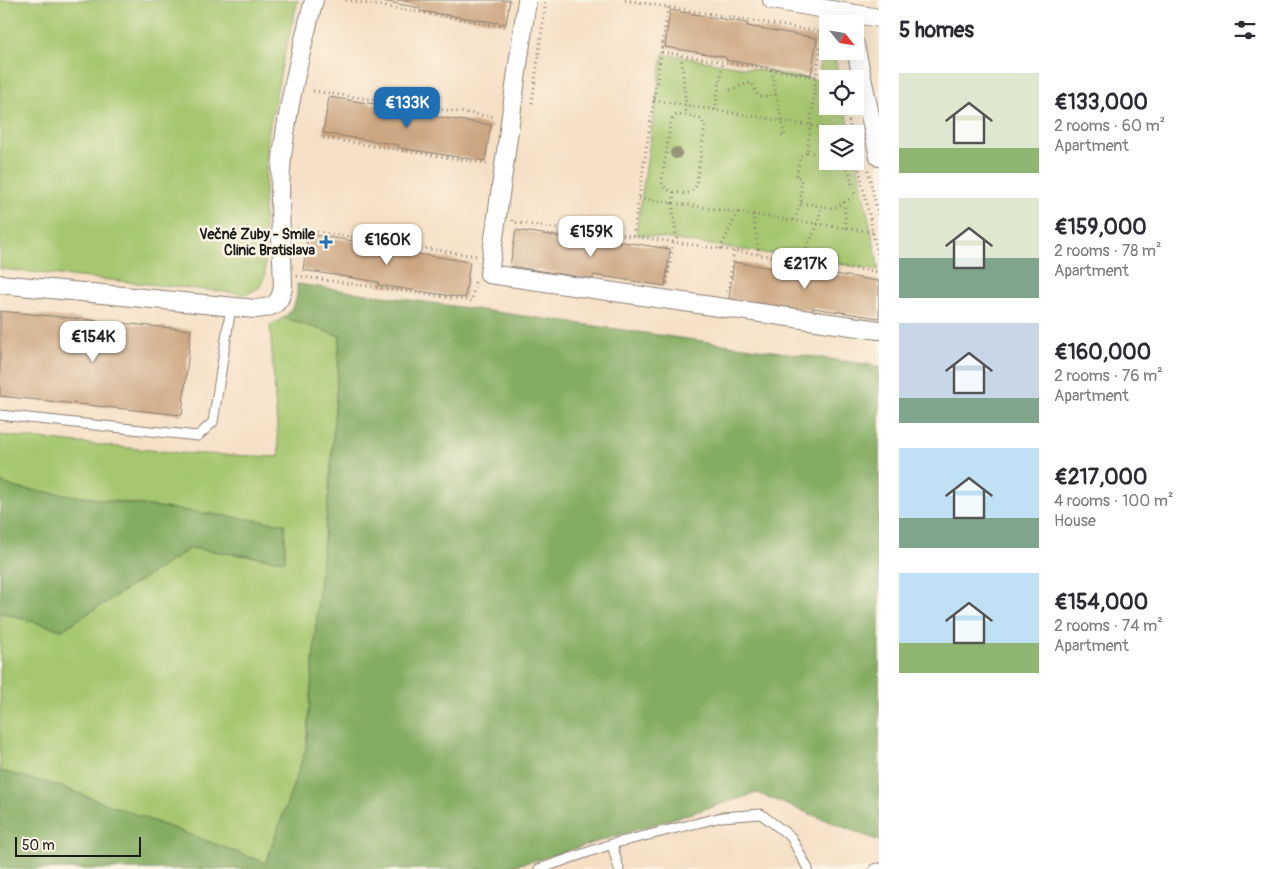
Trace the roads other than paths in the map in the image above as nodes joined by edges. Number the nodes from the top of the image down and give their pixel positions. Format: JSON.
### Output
{"nodes":[{"id":1,"x":314,"y":0,"type":"edge"},
{"id":2,"x":527,"y":0,"type":"edge"},
{"id":3,"x":772,"y":0,"type":"edge"},
{"id":4,"x":836,"y":15,"type":"edge"},
{"id":5,"x":864,"y":18,"type":"edge"},
{"id":6,"x":879,"y":18,"type":"edge"},
{"id":7,"x":858,"y":60,"type":"edge"},
{"id":8,"x":879,"y":157,"type":"edge"},
{"id":9,"x":0,"y":284,"type":"edge"},
{"id":10,"x":231,"y":307,"type":"junction"},
{"id":11,"x":879,"y":330,"type":"edge"},
{"id":12,"x":0,"y":415,"type":"edge"},
{"id":13,"x":612,"y":844,"type":"junction"},
{"id":14,"x":879,"y":868,"type":"edge"},
{"id":15,"x":539,"y":869,"type":"edge"},
{"id":16,"x":619,"y":869,"type":"edge"},
{"id":17,"x":808,"y":869,"type":"edge"},
{"id":18,"x":874,"y":869,"type":"edge"}],
"edges":[{"from":1,"to":10,"type":"street"},
{"from":2,"to":11,"type":"street"},
{"from":3,"to":4,"type":"street"},
{"from":5,"to":6,"type":"street"},
{"from":7,"to":8,"type":"street"},
{"from":9,"to":10,"type":"street"},
{"from":10,"to":12,"type":"lane"},
{"from":13,"to":15,"type":"lane"},
{"from":13,"to":16,"type":"lane"},
{"from":13,"to":17,"type":"lane"},
{"from":14,"to":18,"type":"lane"}]}
